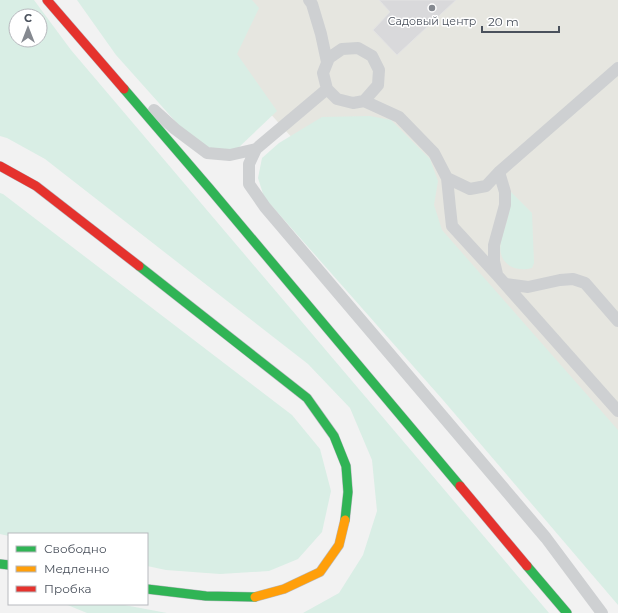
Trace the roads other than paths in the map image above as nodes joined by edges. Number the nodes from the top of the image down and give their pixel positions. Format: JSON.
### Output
{"nodes":[{"id":1,"x":47,"y":0,"type":"edge"},
{"id":2,"x":310,"y":0,"type":"edge"},
{"id":3,"x":85,"y":44,"type":"junction"},
{"id":4,"x":327,"y":62,"type":"junction"},
{"id":5,"x":618,"y":68,"type":"edge"},
{"id":6,"x":327,"y":89,"type":"junction"},
{"id":7,"x":364,"y":101,"type":"junction"},
{"id":8,"x":256,"y":149,"type":"junction"},
{"id":9,"x":0,"y":166,"type":"edge"},
{"id":10,"x":499,"y":172,"type":"junction"},
{"id":11,"x":447,"y":178,"type":"junction"},
{"id":12,"x":497,"y":275,"type":"junction"},
{"id":13,"x":506,"y":284,"type":"junction"},
{"id":14,"x":618,"y":321,"type":"edge"},
{"id":15,"x":618,"y":411,"type":"edge"},
{"id":16,"x":148,"y":589,"type":"edge"},
{"id":17,"x":566,"y":613,"type":"edge"},
{"id":18,"x":602,"y":613,"type":"edge"}],
"edges":[{"from":1,"to":3,"type":"highway"},
{"from":2,"to":4,"type":"lane"},
{"from":3,"to":8,"type":"lane"},
{"from":3,"to":17,"type":"highway"},
{"from":4,"to":6,"type":"lane"},
{"from":4,"to":7,"type":"lane"},
{"from":5,"to":10,"type":"lane"},
{"from":6,"to":7,"type":"lane"},
{"from":6,"to":8,"type":"lane"},
{"from":7,"to":11,"type":"lane"},
{"from":8,"to":18,"type":"lane"},
{"from":9,"to":16,"type":"highway"},
{"from":10,"to":11,"type":"lane"},
{"from":10,"to":12,"type":"lane"},
{"from":11,"to":12,"type":"lane"},
{"from":12,"to":13,"type":"lane"},
{"from":13,"to":14,"type":"lane"},
{"from":13,"to":15,"type":"lane"}]}
